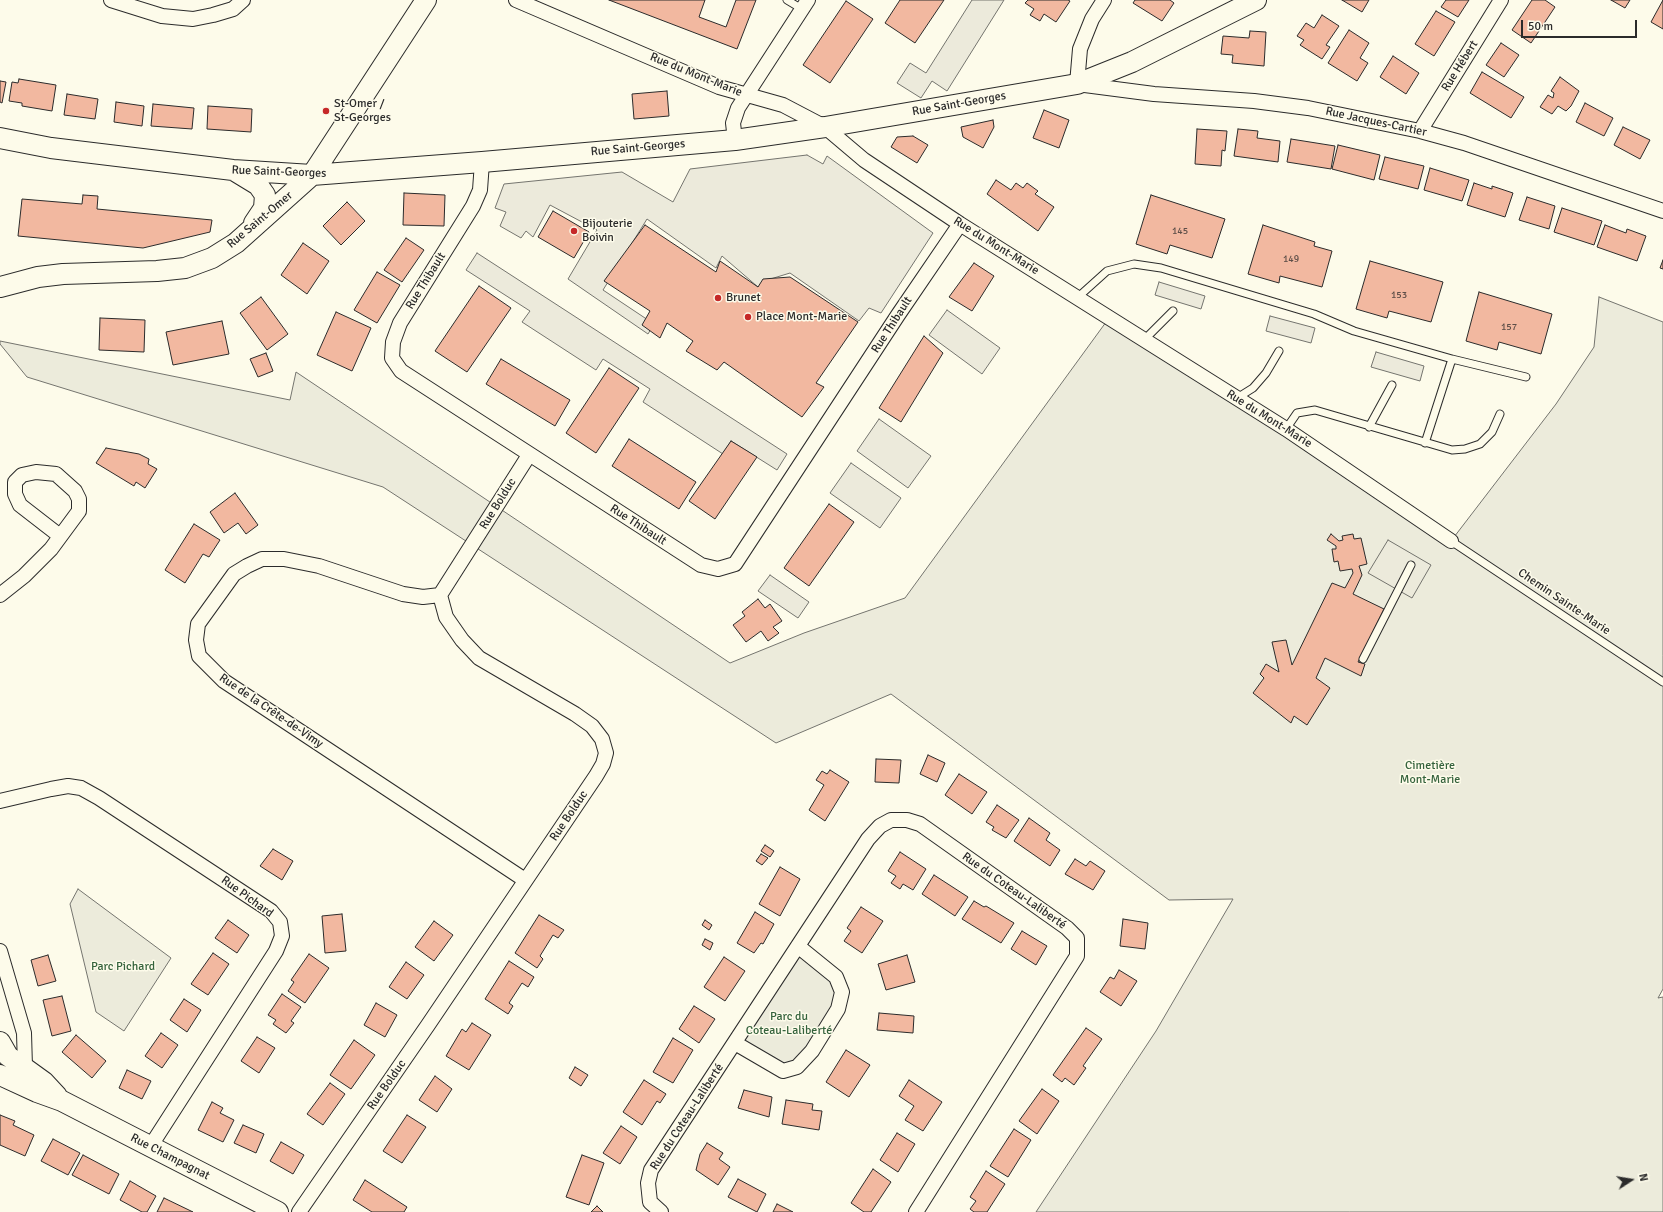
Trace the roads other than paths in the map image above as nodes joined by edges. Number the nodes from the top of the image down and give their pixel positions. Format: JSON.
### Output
{"nodes":[{"id":1,"x":111,"y":0,"type":"edge"},
{"id":2,"x":243,"y":0,"type":"edge"},
{"id":3,"x":426,"y":0,"type":"edge"},
{"id":4,"x":516,"y":0,"type":"edge"},
{"id":5,"x":787,"y":0,"type":"edge"},
{"id":6,"x":1104,"y":0,"type":"edge"},
{"id":7,"x":1256,"y":0,"type":"edge"},
{"id":8,"x":1501,"y":0,"type":"edge"},
{"id":9,"x":805,"y":4,"type":"edge"},
{"id":10,"x":1077,"y":84,"type":"junction"},
{"id":11,"x":747,"y":96,"type":"junction"},
{"id":12,"x":825,"y":128,"type":"junction"},
{"id":13,"x":1420,"y":131,"type":"junction"},
{"id":14,"x":0,"y":138,"type":"edge"},
{"id":15,"x":735,"y":140,"type":"junction"},
{"id":16,"x":482,"y":162,"type":"junction"},
{"id":17,"x":233,"y":170,"type":"junction"},
{"id":18,"x":312,"y":175,"type":"junction"},
{"id":19,"x":1663,"y":211,"type":"edge"},
{"id":20,"x":960,"y":224,"type":"junction"},
{"id":21,"x":236,"y":243,"type":"junction"},
{"id":22,"x":0,"y":287,"type":"edge"},
{"id":23,"x":1077,"y":298,"type":"junction"},
{"id":24,"x":1173,"y":311,"type":"dead end"},
{"id":25,"x":1144,"y":340,"type":"junction"},
{"id":26,"x":1279,"y":351,"type":"dead end"},
{"id":27,"x":1452,"y":359,"type":"junction"},
{"id":28,"x":1526,"y":378,"type":"dead end"},
{"id":29,"x":1392,"y":385,"type":"dead end"},
{"id":30,"x":1237,"y":399,"type":"junction"},
{"id":31,"x":1500,"y":414,"type":"dead end"},
{"id":32,"x":1369,"y":427,"type":"junction"},
{"id":33,"x":1286,"y":429,"type":"junction"},
{"id":34,"x":1425,"y":443,"type":"junction"},
{"id":35,"x":529,"y":455,"type":"junction"},
{"id":36,"x":60,"y":536,"type":"junction"},
{"id":37,"x":1451,"y":541,"type":"joint"},
{"id":38,"x":1410,"y":565,"type":"dead end"},
{"id":39,"x":0,"y":595,"type":"edge"},
{"id":40,"x":440,"y":595,"type":"junction"},
{"id":41,"x":1363,"y":659,"type":"dead end"},
{"id":42,"x":1663,"y":682,"type":"edge"},
{"id":43,"x":0,"y":801,"type":"edge"},
{"id":44,"x":525,"y":880,"type":"junction"},
{"id":45,"x":799,"y":947,"type":"junction"},
{"id":46,"x":0,"y":950,"type":"edge"},
{"id":47,"x":0,"y":1042,"type":"edge"},
{"id":48,"x":735,"y":1043,"type":"junction"},
{"id":49,"x":25,"y":1067,"type":"junction"},
{"id":50,"x":0,"y":1075,"type":"edge"},
{"id":51,"x":62,"y":1102,"type":"junction"},
{"id":52,"x":150,"y":1147,"type":"junction"},
{"id":53,"x":278,"y":1212,"type":"edge"},
{"id":54,"x":300,"y":1212,"type":"edge"},
{"id":55,"x":662,"y":1212,"type":"edge"},
{"id":56,"x":916,"y":1212,"type":"edge"}],
"edges":[{"from":1,"to":2,"type":"street"},
{"from":3,"to":18,"type":"street","name":"Rue Saint-Omer"},
{"from":4,"to":11,"type":"street","name":"Rue du Mont-Marie"},
{"from":5,"to":9,"type":"lane"},
{"from":6,"to":10,"type":"street"},
{"from":7,"to":10,"type":"street","name":"Rue Saint-Georges"},
{"from":8,"to":13,"type":"street","name":"Rue Hébert"},
{"from":9,"to":11,"type":"street"},
{"from":10,"to":12,"type":"street","name":"Rue Saint-Georges"},
{"from":10,"to":13,"type":"street","name":"Rue Jacques-Cartier"},
{"from":11,"to":12,"type":"street","name":"Rue du Mont-Marie"},
{"from":11,"to":15,"type":"street"},
{"from":12,"to":15,"type":"street","name":"Rue Saint-Georges"},
{"from":12,"to":20,"type":"street","name":"Rue du Mont-Marie"},
{"from":13,"to":19,"type":"street","name":"Rue Jacques-Cartier"},
{"from":14,"to":17,"type":"street","name":"Rue Saint-Georges"},
{"from":15,"to":16,"type":"street","name":"Rue Saint-Georges"},
{"from":16,"to":18,"type":"street","name":"Rue Saint-Georges"},
{"from":16,"to":35,"type":"street","name":"Rue Thibault"},
{"from":17,"to":18,"type":"street","name":"Rue Saint-Georges"},
{"from":17,"to":21,"type":"street"},
{"from":18,"to":21,"type":"street","name":"Rue Saint-Omer"},
{"from":20,"to":23,"type":"street","name":"Rue du Mont-Marie"},
{"from":20,"to":35,"type":"street","name":"Rue Thibault"},
{"from":21,"to":22,"type":"street","name":"Rue Saint-Omer"},
{"from":23,"to":25,"type":"street","name":"Rue du Mont-Marie"},
{"from":23,"to":27,"type":"lane"},
{"from":24,"to":25,"type":"lane"},
{"from":25,"to":30,"type":"street","name":"Rue du Mont-Marie"},
{"from":26,"to":30,"type":"lane"},
{"from":27,"to":28,"type":"lane"},
{"from":27,"to":34,"type":"lane"},
{"from":29,"to":32,"type":"lane"},
{"from":30,"to":33,"type":"street","name":"Rue du Mont-Marie"},
{"from":31,"to":34,"type":"lane"},
{"from":32,"to":33,"type":"lane"},
{"from":32,"to":34,"type":"lane"},
{"from":33,"to":37,"type":"street","name":"Rue du Mont-Marie"},
{"from":35,"to":40,"type":"street","name":"Rue Bolduc"},
{"from":36,"to":36,"type":"street"},
{"from":36,"to":39,"type":"street"},
{"from":37,"to":42,"type":"lane","name":"Chemin Sainte-Marie"},
{"from":38,"to":41,"type":"lane"},
{"from":40,"to":44,"type":"street","name":"Rue Bolduc"},
{"from":40,"to":44,"type":"street","name":"Rue de la Crête-de-Vimy"},
{"from":43,"to":52,"type":"street","name":"Rue Pichard"},
{"from":44,"to":54,"type":"street","name":"Rue Bolduc"},
{"from":45,"to":48,"type":"street","name":"Rue du Coteau-Laliberté"},
{"from":45,"to":48,"type":"street"},
{"from":45,"to":56,"type":"street","name":"Rue du Coteau-Laliberté"},
{"from":46,"to":49,"type":"street"},
{"from":47,"to":49,"type":"street","name":"Rue Champagnat"},
{"from":48,"to":55,"type":"street","name":"Rue du Coteau-Laliberté"},
{"from":49,"to":51,"type":"street","name":"Rue Champagnat"},
{"from":50,"to":51,"type":"street","name":"Rue Champagnat"},
{"from":51,"to":52,"type":"street","name":"Rue Champagnat"},
{"from":52,"to":53,"type":"street","name":"Rue Champagnat"}]}
